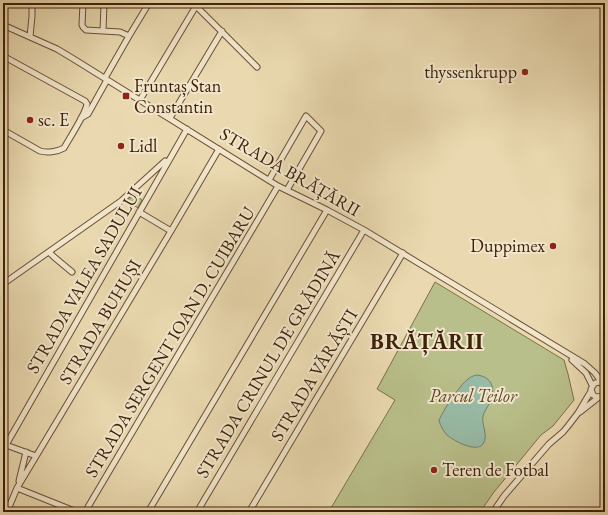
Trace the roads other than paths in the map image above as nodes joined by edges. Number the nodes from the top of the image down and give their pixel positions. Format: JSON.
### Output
{"nodes":[{"id":1,"x":32,"y":3,"type":"edge"},
{"id":2,"x":83,"y":3,"type":"edge"},
{"id":3,"x":104,"y":3,"type":"edge"},
{"id":4,"x":149,"y":3,"type":"edge"},
{"id":5,"x":194,"y":4,"type":"edge"},
{"id":6,"x":3,"y":25,"type":"edge"},
{"id":7,"x":103,"y":31,"type":"junction"},
{"id":8,"x":222,"y":31,"type":"junction"},
{"id":9,"x":129,"y":36,"type":"junction"},
{"id":10,"x":30,"y":37,"type":"junction"},
{"id":11,"x":3,"y":56,"type":"edge"},
{"id":12,"x":257,"y":67,"type":"dead end"},
{"id":13,"x":106,"y":79,"type":"junction"},
{"id":14,"x":140,"y":100,"type":"junction"},
{"id":15,"x":170,"y":118,"type":"junction"},
{"id":16,"x":80,"y":119,"type":"junction"},
{"id":17,"x":187,"y":128,"type":"junction"},
{"id":18,"x":3,"y":130,"type":"edge"},
{"id":19,"x":220,"y":149,"type":"junction"},
{"id":20,"x":169,"y":158,"type":"junction"},
{"id":21,"x":269,"y":180,"type":"junction"},
{"id":22,"x":278,"y":186,"type":"junction"},
{"id":23,"x":288,"y":190,"type":"junction"},
{"id":24,"x":327,"y":210,"type":"junction"},
{"id":25,"x":139,"y":212,"type":"junction"},
{"id":26,"x":364,"y":230,"type":"junction"},
{"id":27,"x":171,"y":231,"type":"junction"},
{"id":28,"x":49,"y":252,"type":"junction"},
{"id":29,"x":403,"y":253,"type":"junction"},
{"id":30,"x":72,"y":272,"type":"dead end"},
{"id":31,"x":3,"y":284,"type":"edge"},
{"id":32,"x":561,"y":350,"type":"junction"},
{"id":33,"x":603,"y":385,"type":"edge"},
{"id":34,"x":592,"y":388,"type":"junction"},
{"id":35,"x":603,"y":396,"type":"edge"},
{"id":36,"x":578,"y":413,"type":"junction"},
{"id":37,"x":26,"y":452,"type":"junction"},
{"id":38,"x":36,"y":456,"type":"junction"},
{"id":39,"x":17,"y":488,"type":"junction"},
{"id":40,"x":7,"y":512,"type":"edge"},
{"id":41,"x":77,"y":512,"type":"edge"},
{"id":42,"x":85,"y":512,"type":"edge"},
{"id":43,"x":148,"y":512,"type":"edge"},
{"id":44,"x":197,"y":512,"type":"edge"},
{"id":45,"x":249,"y":512,"type":"edge"},
{"id":46,"x":493,"y":512,"type":"edge"}],
"edges":[{"from":1,"to":10,"type":"street"},
{"from":2,"to":7,"type":"street"},
{"from":3,"to":7,"type":"street"},
{"from":4,"to":9,"type":"street"},
{"from":5,"to":8,"type":"street"},
{"from":5,"to":14,"type":"street"},
{"from":6,"to":10,"type":"street","name":"STRADA BRĂȚĂRII"},
{"from":7,"to":9,"type":"street"},
{"from":8,"to":12,"type":"street"},
{"from":8,"to":15,"type":"street"},
{"from":9,"to":13,"type":"street"},
{"from":10,"to":13,"type":"street","name":"STRADA BRĂȚĂRII"},
{"from":11,"to":16,"type":"street"},
{"from":13,"to":14,"type":"street","name":"STRADA BRĂȚĂRII"},
{"from":13,"to":16,"type":"street"},
{"from":14,"to":15,"type":"street","name":"STRADA BRĂȚĂRII"},
{"from":15,"to":17,"type":"street","name":"STRADA BRĂȚĂRII"},
{"from":16,"to":18,"type":"street"},
{"from":17,"to":19,"type":"street","name":"STRADA BRĂȚĂRII"},
{"from":17,"to":20,"type":"street","name":"STRADA VALEA SADULUI"},
{"from":19,"to":21,"type":"street","name":"STRADA BRĂȚĂRII"},
{"from":19,"to":27,"type":"street","name":"STRADA BUHUȘI"},
{"from":20,"to":25,"type":"street","name":"STRADA VALEA SADULUI"},
{"from":20,"to":28,"type":"street"},
{"from":21,"to":22,"type":"street","name":"STRADA BRĂȚĂRII"},
{"from":21,"to":23,"type":"street"},
{"from":22,"to":23,"type":"street","name":"STRADA BRĂȚĂRII"},
{"from":22,"to":42,"type":"street","name":"STRADA SERGENT IOAN D. CUIBARU"},
{"from":23,"to":24,"type":"street","name":"STRADA BRĂȚĂRII"},
{"from":24,"to":26,"type":"street","name":"STRADA BRĂȚĂRII"},
{"from":24,"to":43,"type":"street"},
{"from":25,"to":27,"type":"street"},
{"from":25,"to":37,"type":"street","name":"STRADA VALEA SADULUI"},
{"from":26,"to":29,"type":"street","name":"STRADA BRĂȚĂRII"},
{"from":26,"to":44,"type":"street","name":"STRADA CRINUL DE GRĂDINĂ"},
{"from":27,"to":38,"type":"street","name":"STRADA BUHUȘI"},
{"from":28,"to":30,"type":"street"},
{"from":28,"to":31,"type":"street"},
{"from":29,"to":32,"type":"street","name":"STRADA BRĂȚĂRII"},
{"from":29,"to":45,"type":"street","name":"STRADA VĂRĂȘTI"},
{"from":32,"to":33,"type":"street","name":"STRADA BRĂȚĂRII"},
{"from":32,"to":34,"type":"street","name":"STRADA BRĂȚĂRII"},
{"from":33,"to":34,"type":"street"},
{"from":34,"to":35,"type":"street","name":"STRADA BRĂȚĂRII"},
{"from":34,"to":36,"type":"street"},
{"from":35,"to":36,"type":"street"},
{"from":36,"to":46,"type":"street"},
{"from":37,"to":38,"type":"street"},
{"from":37,"to":39,"type":"street"},
{"from":38,"to":39,"type":"street","name":"STRADA BUHUȘI"},
{"from":39,"to":40,"type":"street","name":"STRADA BUHUȘI"},
{"from":39,"to":41,"type":"street"}]}
